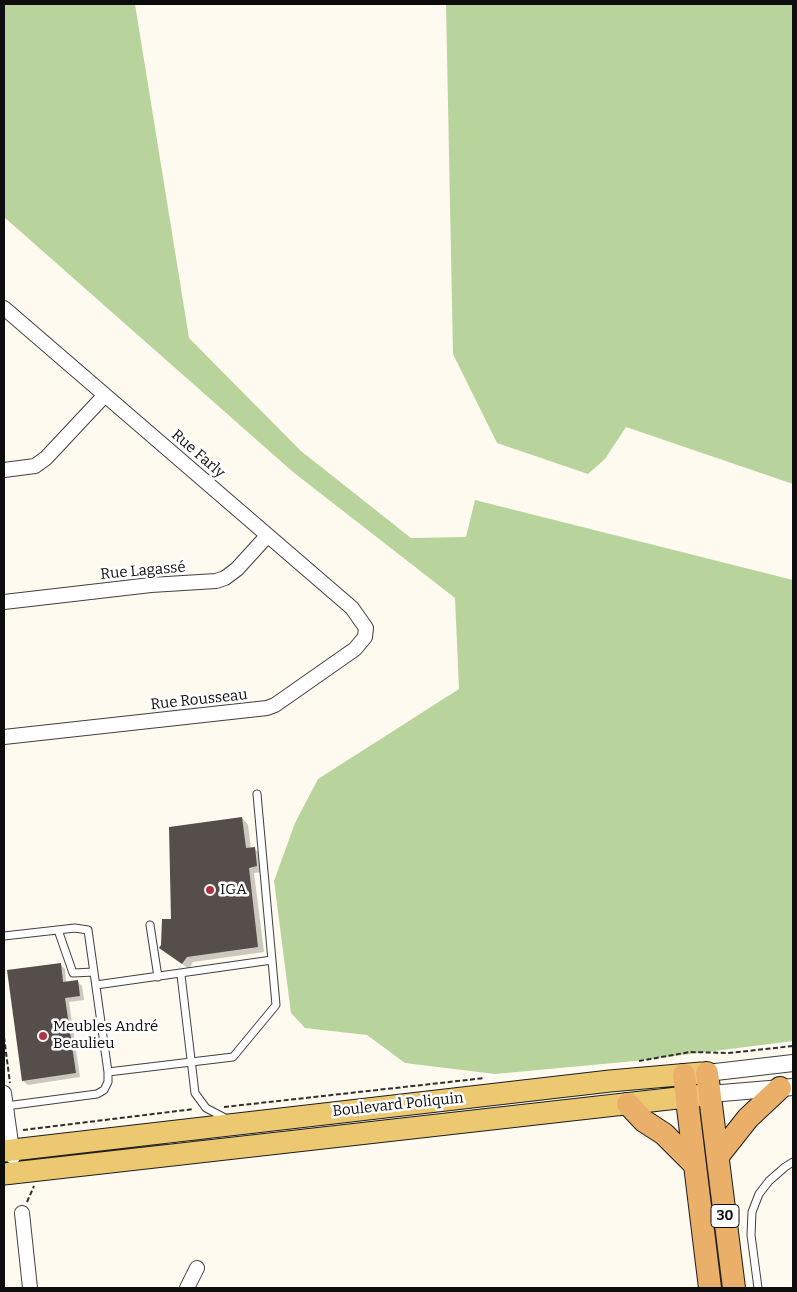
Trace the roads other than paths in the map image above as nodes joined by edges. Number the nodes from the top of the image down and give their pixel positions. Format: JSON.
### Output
{"nodes":[{"id":1,"x":4,"y":308,"type":"edge"},
{"id":2,"x":104,"y":394,"type":"junction"},
{"id":3,"x":4,"y":470,"type":"edge"},
{"id":4,"x":267,"y":536,"type":"junction"},
{"id":5,"x":4,"y":602,"type":"edge"},
{"id":6,"x":366,"y":628,"type":"joint"},
{"id":7,"x":4,"y":737,"type":"edge"},
{"id":8,"x":256,"y":794,"type":"dead end"},
{"id":9,"x":150,"y":925,"type":"dead end"},
{"id":10,"x":58,"y":930,"type":"junction"},
{"id":11,"x":4,"y":936,"type":"edge"},
{"id":12,"x":272,"y":960,"type":"junction"},
{"id":13,"x":94,"y":972,"type":"junction"},
{"id":14,"x":181,"y":975,"type":"junction"},
{"id":15,"x":158,"y":977,"type":"junction"},
{"id":16,"x":96,"y":985,"type":"junction"},
{"id":17,"x":191,"y":1062,"type":"junction"},
{"id":18,"x":793,"y":1063,"type":"edge"},
{"id":19,"x":108,"y":1072,"type":"junction"},
{"id":20,"x":708,"y":1084,"type":"junction"},
{"id":21,"x":686,"y":1086,"type":"junction"},
{"id":22,"x":786,"y":1087,"type":"edge"},
{"id":23,"x":628,"y":1104,"type":"junction"},
{"id":24,"x":5,"y":1110,"type":"edge"},
{"id":25,"x":234,"y":1114,"type":"junction"},
{"id":26,"x":718,"y":1156,"type":"junction"},
{"id":27,"x":9,"y":1159,"type":"edge"},
{"id":28,"x":793,"y":1162,"type":"edge"},
{"id":29,"x":694,"y":1164,"type":"junction"},
{"id":30,"x":22,"y":1213,"type":"road end"},
{"id":31,"x":197,"y":1268,"type":"dead end"},
{"id":32,"x":30,"y":1288,"type":"edge"},
{"id":33,"x":187,"y":1288,"type":"edge"},
{"id":34,"x":710,"y":1288,"type":"edge"},
{"id":35,"x":734,"y":1288,"type":"edge"},
{"id":36,"x":758,"y":1288,"type":"edge"}],
"edges":[{"from":1,"to":2,"type":"street","name":"Rue Farly"},
{"from":2,"to":3,"type":"street"},
{"from":2,"to":4,"type":"street","name":"Rue Farly"},
{"from":4,"to":5,"type":"street","name":"Rue Lagassé"},
{"from":4,"to":6,"type":"street","name":"Rue Farly"},
{"from":6,"to":7,"type":"street","name":"Rue Rousseau"},
{"from":8,"to":12,"type":"lane"},
{"from":9,"to":15,"type":"lane"},
{"from":10,"to":11,"type":"lane"},
{"from":10,"to":13,"type":"lane"},
{"from":10,"to":13,"type":"lane"},
{"from":12,"to":14,"type":"lane"},
{"from":12,"to":17,"type":"lane"},
{"from":13,"to":16,"type":"lane"},
{"from":14,"to":15,"type":"lane"},
{"from":14,"to":17,"type":"lane"},
{"from":15,"to":16,"type":"lane"},
{"from":16,"to":19,"type":"lane"},
{"from":17,"to":19,"type":"lane"},
{"from":17,"to":25,"type":"lane"},
{"from":18,"to":20,"type":"street","name":"Boulevard Poliquin"},
{"from":19,"to":24,"type":"lane"},
{"from":20,"to":21,"type":"main road","name":"Boulevard Poliquin"},
{"from":20,"to":22,"type":"street","name":"Boulevard Poliquin"},
{"from":20,"to":26,"type":"highway","number":"30"},
{"from":21,"to":23,"type":"main road","name":"Boulevard Poliquin"},
{"from":21,"to":25,"type":"main road","name":"Boulevard Poliquin"},
{"from":21,"to":29,"type":"highway","number":"30"},
{"from":22,"to":26,"type":"highway"},
{"from":23,"to":27,"type":"main road","name":"Boulevard Poliquin"},
{"from":23,"to":29,"type":"highway"},
{"from":24,"to":27,"type":"street"},
{"from":25,"to":27,"type":"main road","name":"Boulevard Poliquin"},
{"from":26,"to":35,"type":"highway","number":"30"},
{"from":28,"to":36,"type":"lane"},
{"from":29,"to":34,"type":"highway","number":"30"},
{"from":30,"to":32,"type":"street"},
{"from":31,"to":33,"type":"street"}]}
